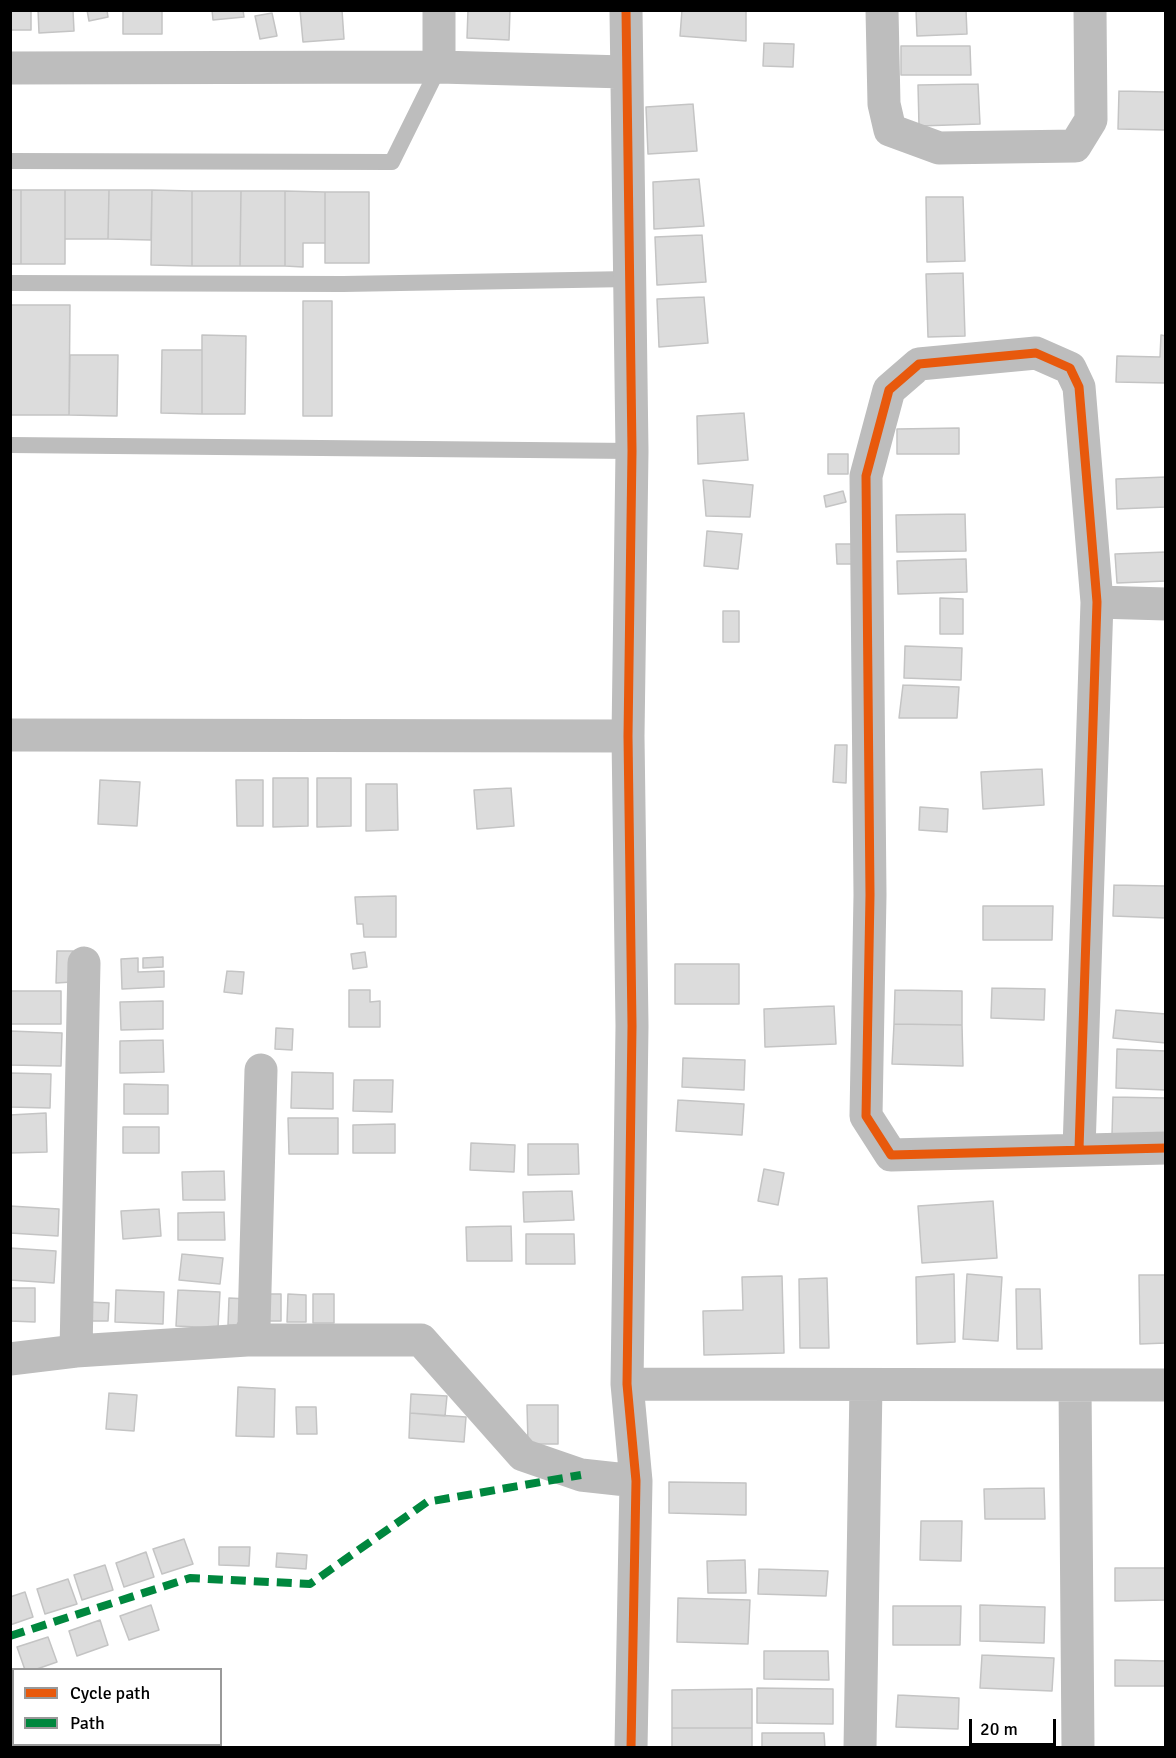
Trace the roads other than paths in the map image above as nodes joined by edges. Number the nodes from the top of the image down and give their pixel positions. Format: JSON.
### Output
{"nodes":[{"id":1,"x":438,"y":10,"type":"edge"},
{"id":2,"x":626,"y":10,"type":"edge"},
{"id":3,"x":882,"y":10,"type":"edge"},
{"id":4,"x":1090,"y":10,"type":"edge"},
{"id":5,"x":439,"y":67,"type":"junction"},
{"id":6,"x":10,"y":68,"type":"edge"},
{"id":7,"x":625,"y":72,"type":"junction"},
{"id":8,"x":10,"y":161,"type":"edge"},
{"id":9,"x":630,"y":279,"type":"junction"},
{"id":10,"x":10,"y":283,"type":"edge"},
{"id":11,"x":10,"y":445,"type":"edge"},
{"id":12,"x":632,"y":451,"type":"junction"},
{"id":13,"x":1097,"y":602,"type":"junction"},
{"id":14,"x":1166,"y":604,"type":"edge"},
{"id":15,"x":10,"y":735,"type":"edge"},
{"id":16,"x":628,"y":736,"type":"junction"},
{"id":17,"x":84,"y":963,"type":"dead end"},
{"id":18,"x":261,"y":1070,"type":"dead end"},
{"id":19,"x":1166,"y":1148,"type":"edge"},
{"id":20,"x":1079,"y":1149,"type":"junction"},
{"id":21,"x":247,"y":1340,"type":"junction"},
{"id":22,"x":76,"y":1351,"type":"junction"},
{"id":23,"x":10,"y":1359,"type":"edge"},
{"id":24,"x":627,"y":1384,"type":"junction"},
{"id":25,"x":1166,"y":1384,"type":"edge"},
{"id":26,"x":866,"y":1385,"type":"junction"},
{"id":27,"x":1075,"y":1385,"type":"junction"},
{"id":28,"x":636,"y":1481,"type":"junction"},
{"id":29,"x":631,"y":1748,"type":"edge"},
{"id":30,"x":860,"y":1748,"type":"edge"},
{"id":31,"x":1078,"y":1748,"type":"edge"}],
"edges":[{"from":1,"to":5,"type":"street"},
{"from":2,"to":7,"type":"street"},
{"from":3,"to":4,"type":"street"},
{"from":5,"to":6,"type":"street"},
{"from":5,"to":7,"type":"street"},
{"from":5,"to":8,"type":"lane"},
{"from":7,"to":9,"type":"street"},
{"from":9,"to":10,"type":"lane"},
{"from":9,"to":12,"type":"street"},
{"from":11,"to":12,"type":"lane"},
{"from":12,"to":16,"type":"street"},
{"from":13,"to":14,"type":"street"},
{"from":13,"to":20,"type":"street"},
{"from":13,"to":20,"type":"street"},
{"from":15,"to":16,"type":"street"},
{"from":16,"to":24,"type":"street"},
{"from":17,"to":22,"type":"street"},
{"from":18,"to":21,"type":"street"},
{"from":19,"to":20,"type":"street"},
{"from":21,"to":22,"type":"street"},
{"from":21,"to":28,"type":"street"},
{"from":22,"to":23,"type":"street"},
{"from":24,"to":26,"type":"street"},
{"from":24,"to":28,"type":"street"},
{"from":25,"to":27,"type":"street"},
{"from":26,"to":27,"type":"street"},
{"from":26,"to":30,"type":"street"},
{"from":27,"to":31,"type":"street"},
{"from":28,"to":29,"type":"street"}]}
